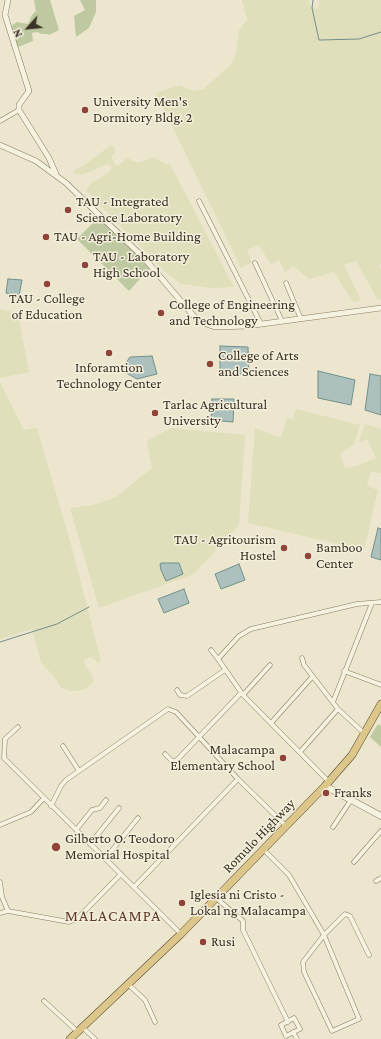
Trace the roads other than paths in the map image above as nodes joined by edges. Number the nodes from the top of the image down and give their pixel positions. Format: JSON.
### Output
{"nodes":[{"id":1,"x":8,"y":0,"type":"edge"},
{"id":2,"x":18,"y":110,"type":"junction"},
{"id":3,"x":0,"y":121,"type":"edge"},
{"id":4,"x":0,"y":146,"type":"edge"},
{"id":5,"x":56,"y":174,"type":"junction"},
{"id":6,"x":198,"y":201,"type":"dead end"},
{"id":7,"x":255,"y":263,"type":"dead end"},
{"id":8,"x":286,"y":283,"type":"dead end"},
{"id":9,"x":381,"y":308,"type":"edge"},
{"id":10,"x":301,"y":319,"type":"junction"},
{"id":11,"x":282,"y":321,"type":"junction"},
{"id":12,"x":261,"y":324,"type":"junction"},
{"id":13,"x":381,"y":602,"type":"edge"},
{"id":14,"x":372,"y":603,"type":"junction"},
{"id":15,"x":211,"y":650,"type":"dead end"},
{"id":16,"x":302,"y":658,"type":"dead end"},
{"id":17,"x":218,"y":659,"type":"junction"},
{"id":18,"x":270,"y":665,"type":"dead end"},
{"id":19,"x":225,"y":670,"type":"junction"},
{"id":20,"x":344,"y":671,"type":"junction"},
{"id":21,"x":313,"y":676,"type":"junction"},
{"id":22,"x":381,"y":685,"type":"edge"},
{"id":23,"x":177,"y":690,"type":"dead end"},
{"id":24,"x":242,"y":694,"type":"junction"},
{"id":25,"x":333,"y":702,"type":"junction"},
{"id":26,"x":381,"y":704,"type":"edge"},
{"id":27,"x":338,"y":709,"type":"junction"},
{"id":28,"x":271,"y":724,"type":"junction"},
{"id":29,"x":18,"y":727,"type":"dead end"},
{"id":30,"x":365,"y":734,"type":"junction"},
{"id":31,"x":199,"y":738,"type":"junction"},
{"id":32,"x":63,"y":746,"type":"dead end"},
{"id":33,"x":300,"y":752,"type":"junction"},
{"id":34,"x":166,"y":754,"type":"dead end"},
{"id":35,"x":2,"y":758,"type":"edge"},
{"id":36,"x":80,"y":771,"type":"junction"},
{"id":37,"x":238,"y":779,"type":"junction"},
{"id":38,"x":327,"y":784,"type":"junction"},
{"id":39,"x":44,"y":798,"type":"junction"},
{"id":40,"x":106,"y":800,"type":"dead end"},
{"id":41,"x":351,"y":800,"type":"junction"},
{"id":42,"x":51,"y":806,"type":"junction"},
{"id":43,"x":119,"y":808,"type":"dead end"},
{"id":44,"x":381,"y":816,"type":"edge"},
{"id":45,"x":138,"y":818,"type":"dead end"},
{"id":46,"x":0,"y":819,"type":"edge"},
{"id":47,"x":7,"y":821,"type":"junction"},
{"id":48,"x":0,"y":825,"type":"edge"},
{"id":49,"x":286,"y":826,"type":"junction"},
{"id":50,"x":333,"y":827,"type":"dead end"},
{"id":51,"x":76,"y":830,"type":"junction"},
{"id":52,"x":381,"y":831,"type":"edge"},
{"id":53,"x":90,"y":844,"type":"junction"},
{"id":54,"x":264,"y":850,"type":"junction"},
{"id":55,"x":105,"y":858,"type":"junction"},
{"id":56,"x":354,"y":862,"type":"dead end"},
{"id":57,"x":121,"y":874,"type":"junction"},
{"id":58,"x":381,"y":878,"type":"edge"},
{"id":59,"x":376,"y":881,"type":"dead end"},
{"id":60,"x":0,"y":882,"type":"edge"},
{"id":61,"x":134,"y":887,"type":"junction"},
{"id":62,"x":216,"y":898,"type":"junction"},
{"id":63,"x":8,"y":911,"type":"junction"},
{"id":64,"x":0,"y":913,"type":"edge"},
{"id":65,"x":181,"y":934,"type":"junction"},
{"id":66,"x":324,"y":936,"type":"junction"},
{"id":67,"x":368,"y":955,"type":"dead end"},
{"id":68,"x":129,"y":985,"type":"junction"},
{"id":69,"x":44,"y":1001,"type":"dead end"},
{"id":70,"x":155,"y":1022,"type":"dead end"},
{"id":71,"x":288,"y":1022,"type":"junction"},
{"id":72,"x":80,"y":1030,"type":"junction"},
{"id":73,"x":293,"y":1032,"type":"junction"},
{"id":74,"x":70,"y":1039,"type":"edge"},
{"id":75,"x":95,"y":1039,"type":"edge"},
{"id":76,"x":297,"y":1039,"type":"edge"}],
"edges":[{"from":1,"to":2,"type":"street"},
{"from":2,"to":3,"type":"street"},
{"from":2,"to":5,"type":"street"},
{"from":4,"to":5,"type":"street"},
{"from":5,"to":12,"type":"street"},
{"from":6,"to":12,"type":"street"},
{"from":7,"to":11,"type":"street"},
{"from":8,"to":10,"type":"street"},
{"from":9,"to":10,"type":"street"},
{"from":10,"to":11,"type":"street"},
{"from":11,"to":12,"type":"street"},
{"from":13,"to":14,"type":"street"},
{"from":14,"to":17,"type":"street"},
{"from":14,"to":20,"type":"street"},
{"from":15,"to":17,"type":"street"},
{"from":16,"to":21,"type":"street"},
{"from":17,"to":19,"type":"street"},
{"from":18,"to":24,"type":"street"},
{"from":19,"to":23,"type":"street"},
{"from":19,"to":24,"type":"street"},
{"from":20,"to":22,"type":"street"},
{"from":20,"to":25,"type":"street"},
{"from":21,"to":25,"type":"street"},
{"from":21,"to":28,"type":"street"},
{"from":24,"to":28,"type":"street"},
{"from":24,"to":31,"type":"street"},
{"from":25,"to":27,"type":"street"},
{"from":26,"to":30,"type":"highway","name":"Romulo Highway"},
{"from":27,"to":30,"type":"street"},
{"from":27,"to":33,"type":"street"},
{"from":28,"to":33,"type":"street"},
{"from":29,"to":35,"type":"street"},
{"from":30,"to":38,"type":"highway","name":"Romulo Highway"},
{"from":31,"to":34,"type":"street"},
{"from":31,"to":36,"type":"street"},
{"from":31,"to":37,"type":"street"},
{"from":32,"to":36,"type":"street"},
{"from":33,"to":38,"type":"street"},
{"from":35,"to":39,"type":"street"},
{"from":36,"to":42,"type":"street"},
{"from":37,"to":49,"type":"street"},
{"from":37,"to":61,"type":"street"},
{"from":38,"to":41,"type":"main road"},
{"from":38,"to":49,"type":"highway","name":"Romulo Highway"},
{"from":39,"to":42,"type":"street"},
{"from":39,"to":47,"type":"street"},
{"from":40,"to":51,"type":"street"},
{"from":41,"to":44,"type":"main road"},
{"from":41,"to":50,"type":"street"},
{"from":42,"to":51,"type":"street"},
{"from":43,"to":53,"type":"street"},
{"from":45,"to":55,"type":"street"},
{"from":46,"to":47,"type":"street"},
{"from":47,"to":48,"type":"street"},
{"from":49,"to":54,"type":"highway","name":"Romulo Highway"},
{"from":51,"to":53,"type":"street"},
{"from":52,"to":56,"type":"street"},
{"from":53,"to":55,"type":"street"},
{"from":54,"to":62,"type":"highway","name":"Romulo Highway"},
{"from":54,"to":66,"type":"street"},
{"from":55,"to":57,"type":"street"},
{"from":57,"to":61,"type":"street"},
{"from":57,"to":63,"type":"street"},
{"from":58,"to":59,"type":"street"},
{"from":60,"to":63,"type":"street"},
{"from":61,"to":65,"type":"street"},
{"from":62,"to":65,"type":"highway","name":"Romulo Highway"},
{"from":62,"to":71,"type":"street"},
{"from":63,"to":64,"type":"street"},
{"from":65,"to":68,"type":"highway","name":"Romulo Highway"},
{"from":66,"to":66,"type":"street"},
{"from":66,"to":67,"type":"street"},
{"from":68,"to":70,"type":"street"},
{"from":68,"to":72,"type":"highway","name":"Romulo Highway"},
{"from":69,"to":72,"type":"street"},
{"from":71,"to":73,"type":"street"},
{"from":71,"to":73,"type":"street"},
{"from":72,"to":74,"type":"highway","name":"Romulo Highway"},
{"from":72,"to":75,"type":"street"},
{"from":73,"to":76,"type":"street"}]}
